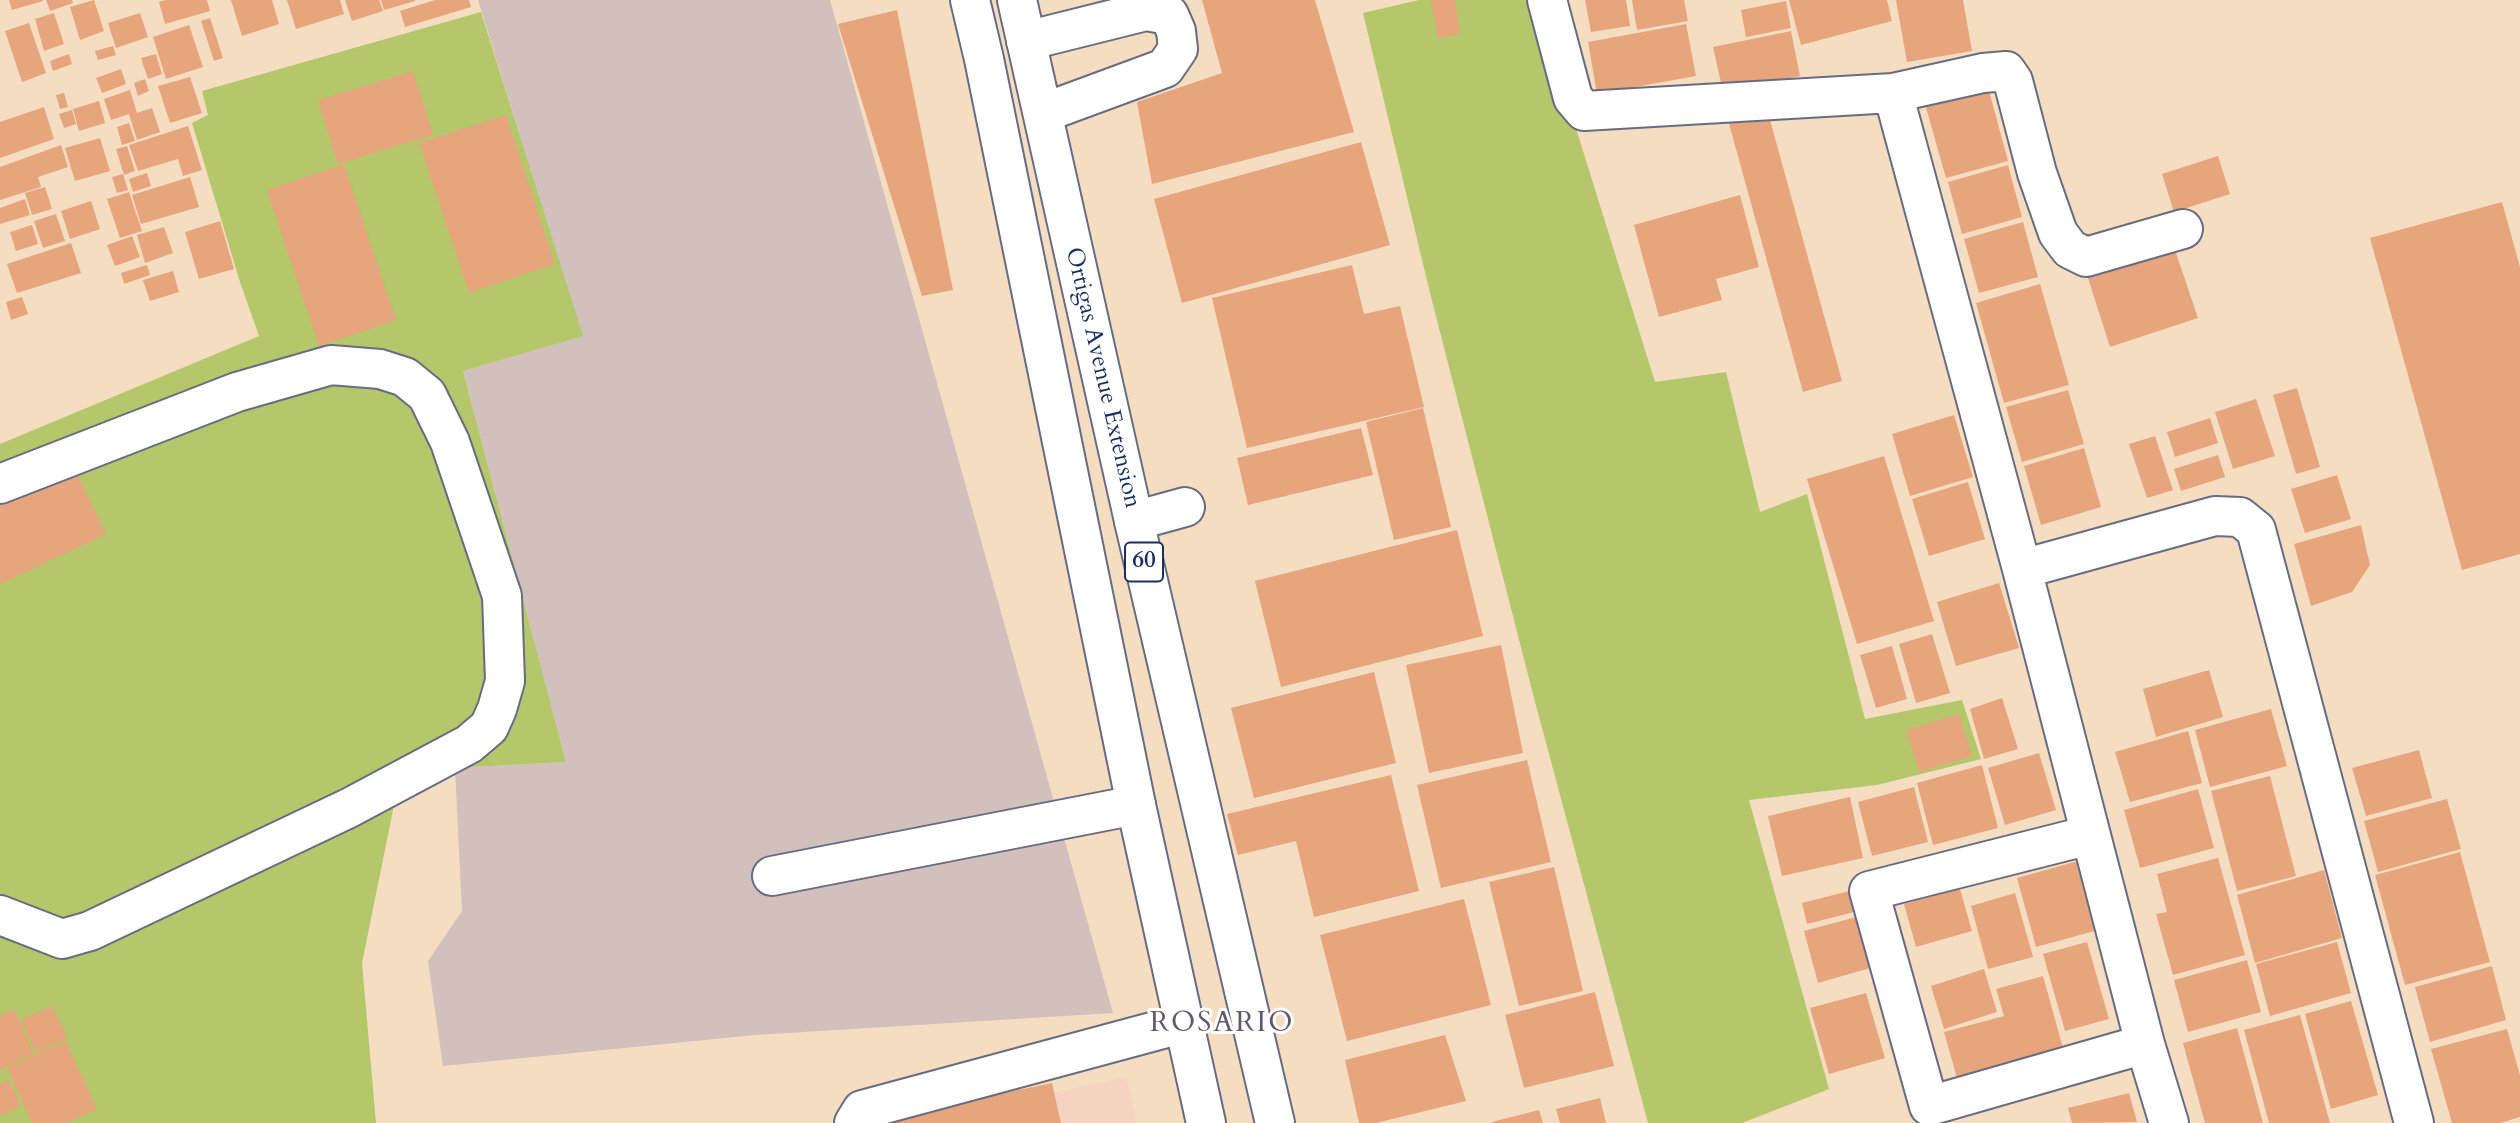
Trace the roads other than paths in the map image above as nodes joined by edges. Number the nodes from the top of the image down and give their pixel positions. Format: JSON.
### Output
{"nodes":[{"id":1,"x":970,"y":0,"type":"edge"},
{"id":2,"x":1017,"y":0,"type":"edge"},
{"id":3,"x":1547,"y":0,"type":"edge"},
{"id":4,"x":1026,"y":41,"type":"junction"},
{"id":5,"x":1893,"y":93,"type":"junction"},
{"id":6,"x":1042,"y":113,"type":"junction"},
{"id":7,"x":2183,"y":229,"type":"dead end"},
{"id":8,"x":0,"y":484,"type":"edge"},
{"id":9,"x":1185,"y":507,"type":"dead end"},
{"id":10,"x":1134,"y":521,"type":"junction"},
{"id":11,"x":2022,"y":569,"type":"junction"},
{"id":12,"x":1136,"y":804,"type":"junction"},
{"id":13,"x":2090,"y":835,"type":"junction"},
{"id":14,"x":772,"y":876,"type":"dead end"},
{"id":15,"x":0,"y":915,"type":"edge"},
{"id":16,"x":1185,"y":1023,"type":"junction"},
{"id":17,"x":2145,"y":1044,"type":"junction"},
{"id":18,"x":854,"y":1123,"type":"edge"},
{"id":19,"x":1206,"y":1123,"type":"edge"},
{"id":20,"x":1275,"y":1123,"type":"edge"},
{"id":21,"x":2169,"y":1123,"type":"edge"},
{"id":22,"x":2414,"y":1123,"type":"edge"}],
"edges":[{"from":1,"to":12,"type":"street","name":"Ortigas Avenue Extension","number":"60"},
{"from":2,"to":4,"type":"street","name":"Ortigas Avenue Extension","number":"60"},
{"from":3,"to":5,"type":"street"},
{"from":4,"to":6,"type":"street","name":"Ortigas Avenue Extension","number":"60"},
{"from":4,"to":6,"type":"street"},
{"from":5,"to":7,"type":"street"},
{"from":5,"to":11,"type":"street"},
{"from":6,"to":10,"type":"street","name":"Ortigas Avenue Extension","number":"60"},
{"from":8,"to":15,"type":"street"},
{"from":9,"to":10,"type":"street"},
{"from":10,"to":20,"type":"street","name":"Ortigas Avenue Extension","number":"60"},
{"from":11,"to":13,"type":"street"},
{"from":11,"to":22,"type":"street"},
{"from":12,"to":14,"type":"street"},
{"from":12,"to":16,"type":"street","name":"Ortigas Avenue Extension","number":"60"},
{"from":13,"to":17,"type":"street"},
{"from":13,"to":17,"type":"street"},
{"from":16,"to":18,"type":"street"},
{"from":16,"to":19,"type":"street","name":"Ortigas Avenue Extension","number":"60"},
{"from":17,"to":21,"type":"street"}]}
